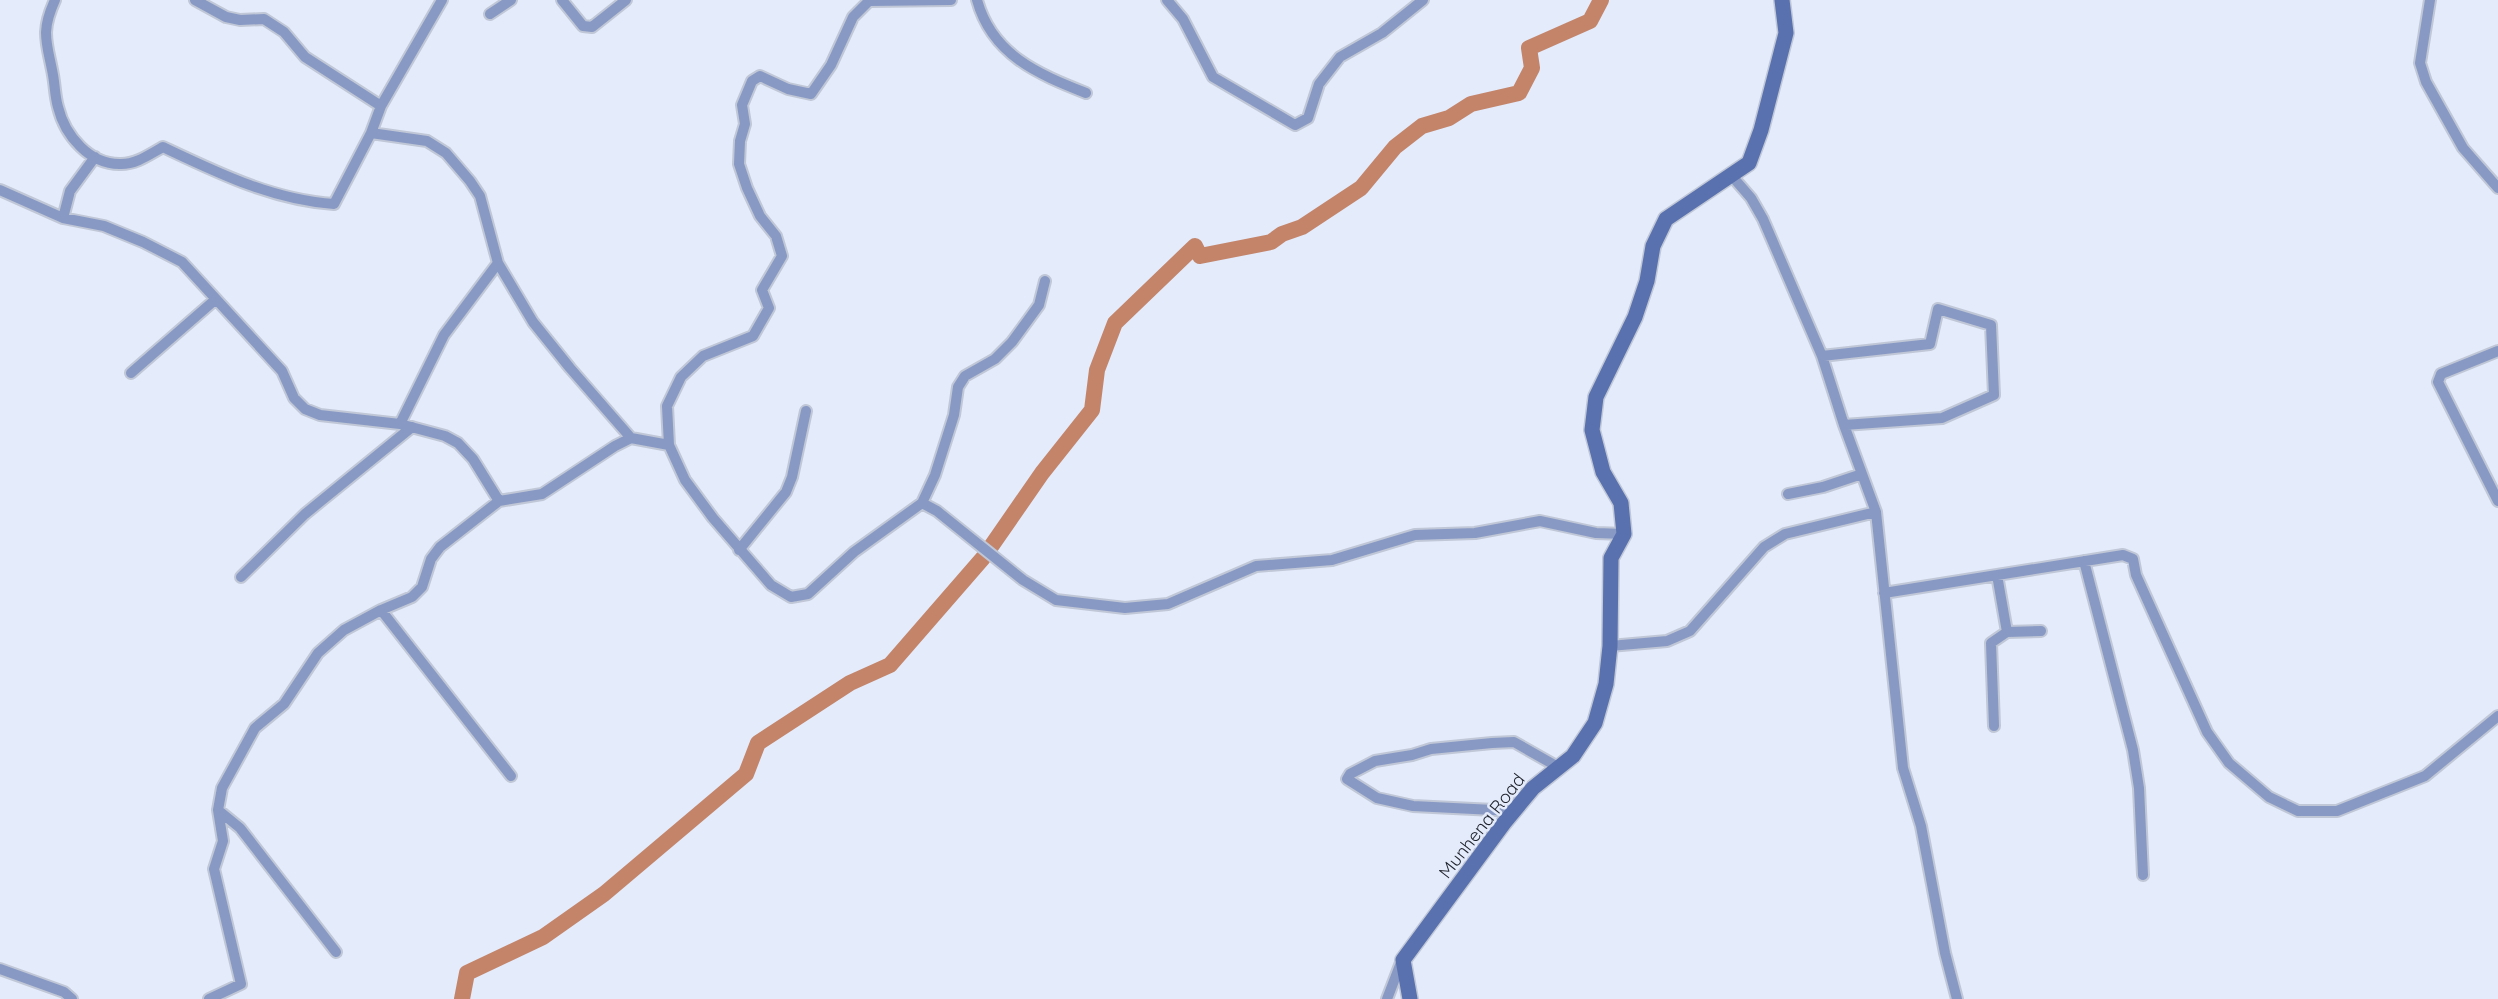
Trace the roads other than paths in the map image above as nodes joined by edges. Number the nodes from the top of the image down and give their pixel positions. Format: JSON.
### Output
{"nodes":[{"id":1,"x":55,"y":0,"type":"edge"},
{"id":2,"x":195,"y":0,"type":"edge"},
{"id":3,"x":442,"y":0,"type":"edge"},
{"id":4,"x":511,"y":0,"type":"edge"},
{"id":5,"x":562,"y":0,"type":"edge"},
{"id":6,"x":626,"y":0,"type":"edge"},
{"id":7,"x":951,"y":0,"type":"edge"},
{"id":8,"x":977,"y":0,"type":"edge"},
{"id":9,"x":1167,"y":0,"type":"edge"},
{"id":10,"x":1423,"y":0,"type":"edge"},
{"id":11,"x":1782,"y":0,"type":"edge"},
{"id":12,"x":2430,"y":0,"type":"edge"},
{"id":13,"x":490,"y":14,"type":"dead end"},
{"id":14,"x":1086,"y":93,"type":"dead end"},
{"id":15,"x":381,"y":106,"type":"junction"},
{"id":16,"x":371,"y":133,"type":"junction"},
{"id":17,"x":96,"y":157,"type":"junction"},
{"id":18,"x":1731,"y":175,"type":"junction"},
{"id":19,"x":2498,"y":188,"type":"edge"},
{"id":20,"x":0,"y":190,"type":"edge"},
{"id":21,"x":63,"y":218,"type":"junction"},
{"id":22,"x":498,"y":263,"type":"junction"},
{"id":23,"x":1045,"y":281,"type":"dead end"},
{"id":24,"x":216,"y":299,"type":"junction"},
{"id":25,"x":2498,"y":351,"type":"edge"},
{"id":26,"x":1822,"y":356,"type":"junction"},
{"id":27,"x":131,"y":372,"type":"dead end"},
{"id":28,"x":806,"y":411,"type":"dead end"},
{"id":29,"x":400,"y":424,"type":"junction"},
{"id":30,"x":1844,"y":425,"type":"junction"},
{"id":31,"x":412,"y":427,"type":"junction"},
{"id":32,"x":631,"y":438,"type":"junction"},
{"id":33,"x":669,"y":445,"type":"junction"},
{"id":34,"x":1862,"y":474,"type":"junction"},
{"id":35,"x":1788,"y":494,"type":"dead end"},
{"id":36,"x":499,"y":501,"type":"junction"},
{"id":37,"x":2498,"y":501,"type":"edge"},
{"id":38,"x":922,"y":504,"type":"junction"},
{"id":39,"x":1876,"y":512,"type":"junction"},
{"id":40,"x":1624,"y":534,"type":"junction"},
{"id":41,"x":739,"y":550,"type":"junction"},
{"id":42,"x":2084,"y":561,"type":"junction"},
{"id":43,"x":1997,"y":575,"type":"junction"},
{"id":44,"x":241,"y":577,"type":"dead end"},
{"id":45,"x":1884,"y":593,"type":"junction"},
{"id":46,"x":381,"y":610,"type":"junction"},
{"id":47,"x":2007,"y":632,"type":"junction"},
{"id":48,"x":2041,"y":632,"type":"dead end"},
{"id":49,"x":1610,"y":646,"type":"junction"},
{"id":50,"x":2498,"y":716,"type":"edge"},
{"id":51,"x":1994,"y":726,"type":"dead end"},
{"id":52,"x":1558,"y":767,"type":"junction"},
{"id":53,"x":512,"y":776,"type":"dead end"},
{"id":54,"x":218,"y":810,"type":"junction"},
{"id":55,"x":1514,"y":811,"type":"junction"},
{"id":56,"x":2143,"y":875,"type":"dead end"},
{"id":57,"x":336,"y":952,"type":"dead end"},
{"id":58,"x":1402,"y":960,"type":"junction"},
{"id":59,"x":0,"y":969,"type":"edge"},
{"id":60,"x":72,"y":999,"type":"edge"},
{"id":61,"x":209,"y":999,"type":"edge"},
{"id":62,"x":1387,"y":999,"type":"edge"},
{"id":63,"x":1410,"y":999,"type":"edge"},
{"id":64,"x":1957,"y":999,"type":"edge"}],
"edges":[{"from":1,"to":17,"type":"street"},
{"from":2,"to":15,"type":"street"},
{"from":3,"to":15,"type":"street"},
{"from":4,"to":13,"type":"street"},
{"from":5,"to":6,"type":"street"},
{"from":7,"to":33,"type":"street"},
{"from":8,"to":14,"type":"street"},
{"from":9,"to":10,"type":"street"},
{"from":11,"to":18,"type":"street"},
{"from":12,"to":19,"type":"street"},
{"from":15,"to":16,"type":"street"},
{"from":16,"to":17,"type":"street"},
{"from":16,"to":22,"type":"street"},
{"from":17,"to":21,"type":"street"},
{"from":18,"to":26,"type":"street"},
{"from":18,"to":40,"type":"street"},
{"from":20,"to":21,"type":"street"},
{"from":21,"to":24,"type":"street"},
{"from":22,"to":29,"type":"street"},
{"from":22,"to":32,"type":"street"},
{"from":23,"to":38,"type":"street"},
{"from":24,"to":27,"type":"street"},
{"from":24,"to":29,"type":"street"},
{"from":25,"to":37,"type":"street"},
{"from":26,"to":30,"type":"street"},
{"from":26,"to":30,"type":"street"},
{"from":28,"to":41,"type":"street"},
{"from":29,"to":31,"type":"street"},
{"from":30,"to":34,"type":"street"},
{"from":31,"to":36,"type":"street"},
{"from":31,"to":44,"type":"street"},
{"from":32,"to":33,"type":"street"},
{"from":32,"to":36,"type":"street"},
{"from":33,"to":41,"type":"street"},
{"from":34,"to":35,"type":"street"},
{"from":34,"to":39,"type":"street"},
{"from":36,"to":46,"type":"street"},
{"from":38,"to":40,"type":"street"},
{"from":38,"to":41,"type":"street"},
{"from":39,"to":45,"type":"street"},
{"from":39,"to":49,"type":"street"},
{"from":40,"to":49,"type":"street","name":"Munhena Road"},
{"from":42,"to":43,"type":"street"},
{"from":42,"to":50,"type":"street"},
{"from":42,"to":56,"type":"street"},
{"from":43,"to":45,"type":"street"},
{"from":43,"to":47,"type":"street"},
{"from":45,"to":64,"type":"street"},
{"from":46,"to":53,"type":"street"},
{"from":46,"to":54,"type":"street"},
{"from":47,"to":48,"type":"street"},
{"from":47,"to":51,"type":"street"},
{"from":49,"to":52,"type":"street","name":"Munhena Road"},
{"from":52,"to":55,"type":"street","name":"Munhena Road"},
{"from":52,"to":55,"type":"street"},
{"from":54,"to":57,"type":"street"},
{"from":54,"to":61,"type":"street"},
{"from":55,"to":58,"type":"street","name":"Munhena Road"},
{"from":58,"to":62,"type":"street"},
{"from":58,"to":63,"type":"street"},
{"from":59,"to":60,"type":"street"}]}
